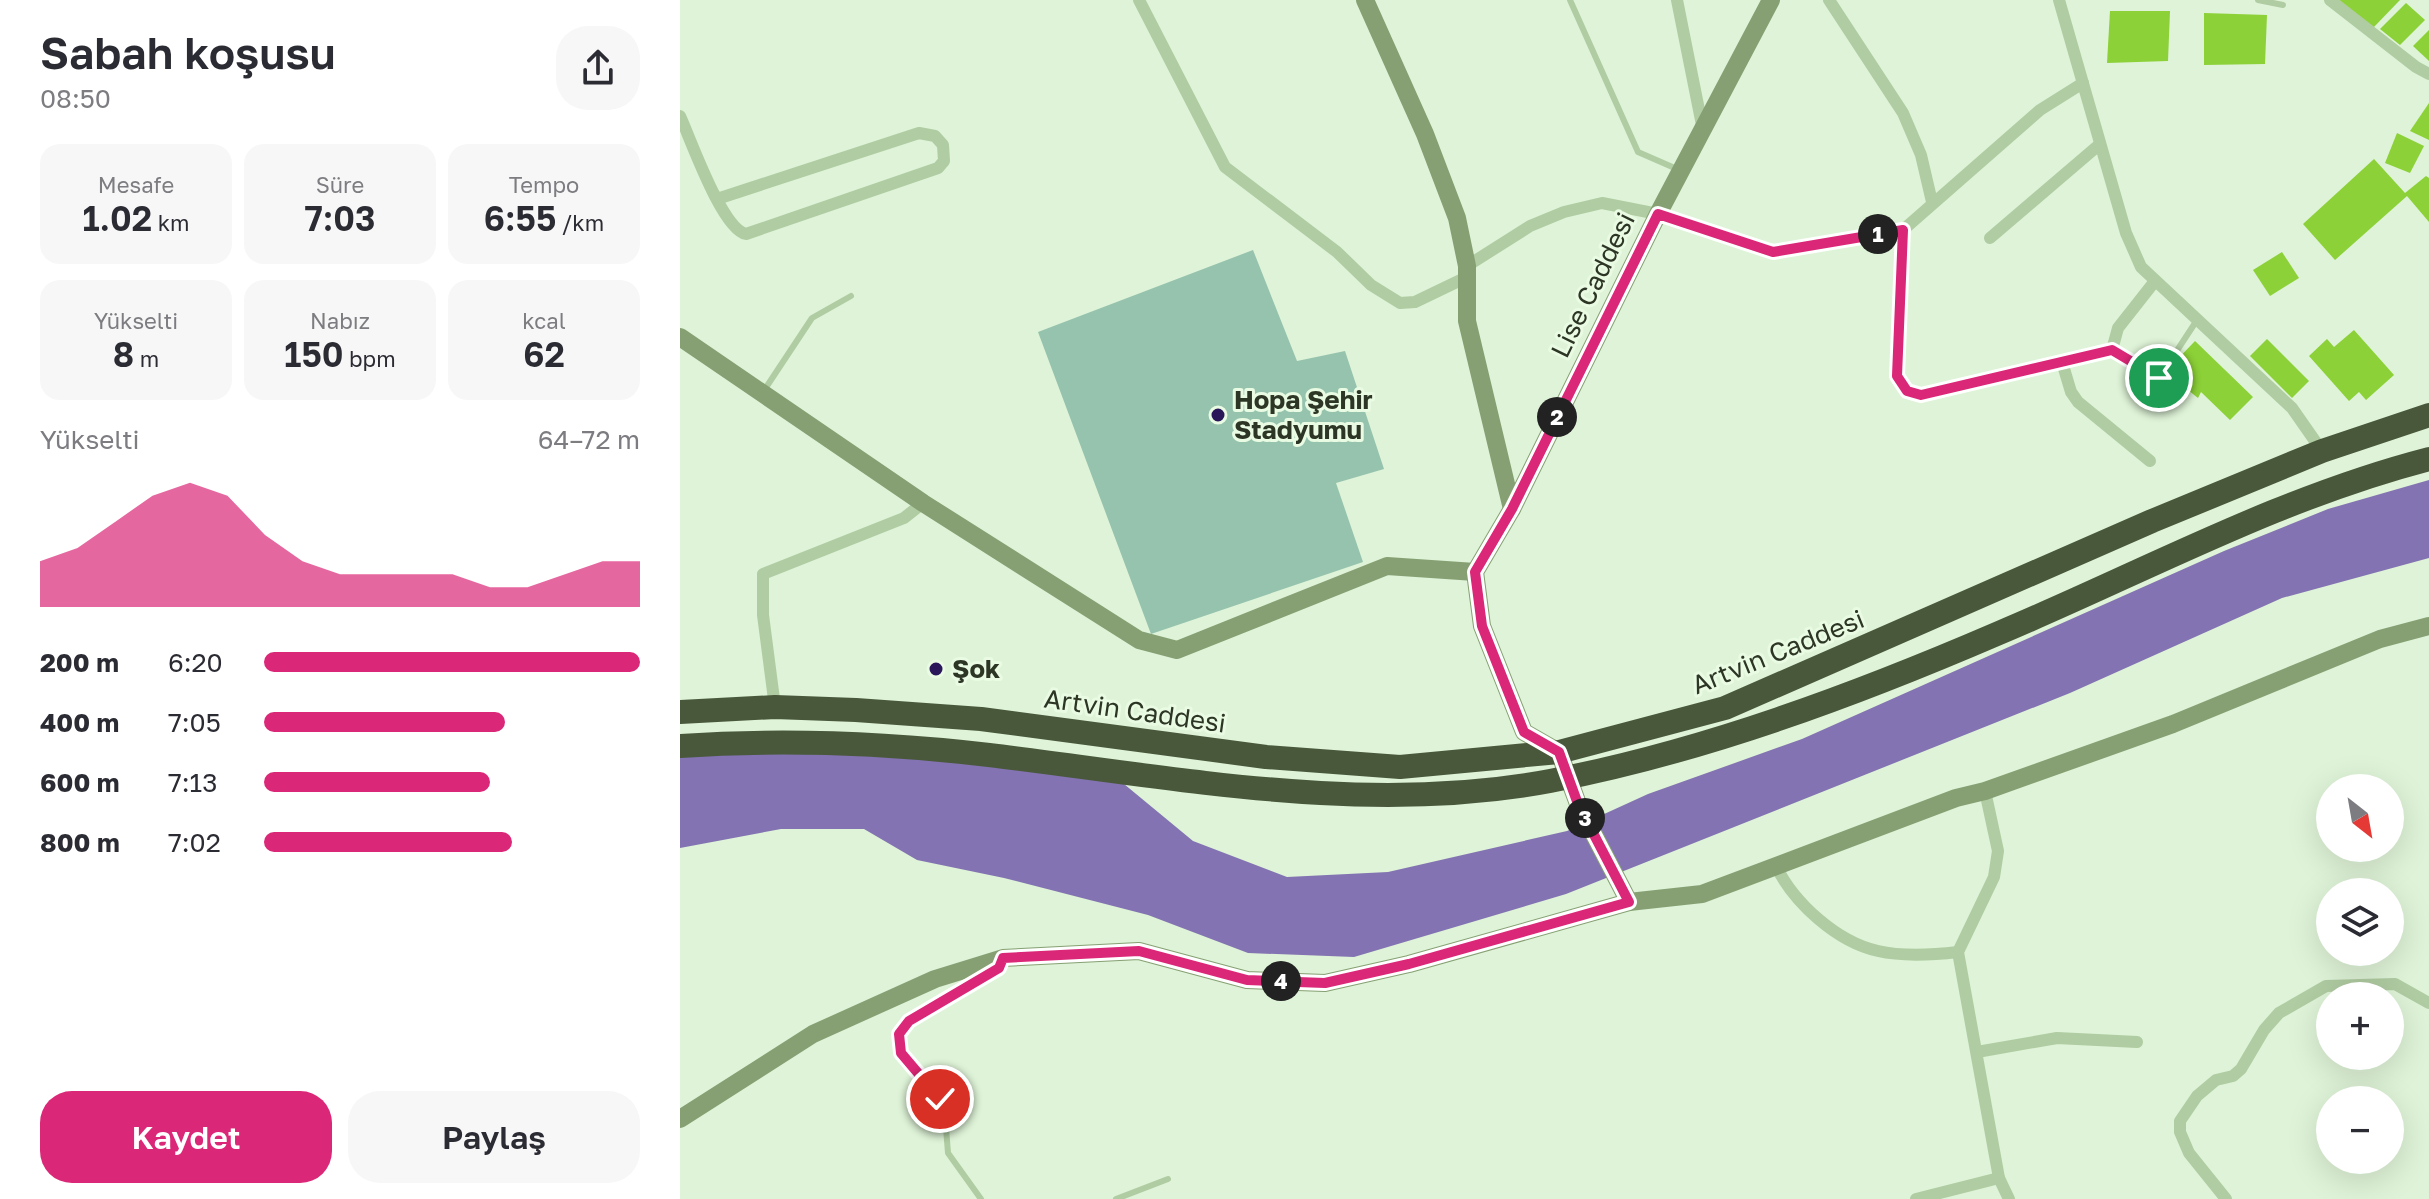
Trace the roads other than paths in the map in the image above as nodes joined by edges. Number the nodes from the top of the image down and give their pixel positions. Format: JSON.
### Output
{"nodes":[{"id":1,"x":1139,"y":0,"type":"edge"},
{"id":2,"x":1365,"y":0,"type":"edge"},
{"id":3,"x":1570,"y":0,"type":"edge"},
{"id":4,"x":1677,"y":0,"type":"edge"},
{"id":5,"x":1771,"y":0,"type":"edge"},
{"id":6,"x":1829,"y":0,"type":"edge"},
{"id":7,"x":2059,"y":0,"type":"edge"},
{"id":8,"x":2258,"y":0,"type":"edge"},
{"id":9,"x":2330,"y":0,"type":"edge"},
{"id":10,"x":2283,"y":5,"type":"dead end"},
{"id":11,"x":2429,"y":74,"type":"edge"},
{"id":12,"x":2083,"y":83,"type":"junction"},
{"id":13,"x":680,"y":116,"type":"edge"},
{"id":14,"x":1703,"y":130,"type":"junction"},
{"id":15,"x":2100,"y":144,"type":"junction"},
{"id":16,"x":1681,"y":171,"type":"junction"},
{"id":17,"x":717,"y":199,"type":"junction"},
{"id":18,"x":1932,"y":202,"type":"junction"},
{"id":19,"x":1658,"y":214,"type":"junction"},
{"id":20,"x":1903,"y":230,"type":"junction"},
{"id":21,"x":1990,"y":238,"type":"dead end"},
{"id":22,"x":1467,"y":271,"type":"junction"},
{"id":23,"x":2155,"y":281,"type":"junction"},
{"id":24,"x":851,"y":296,"type":"dead end"},
{"id":25,"x":2197,"y":320,"type":"junction"},
{"id":26,"x":680,"y":337,"type":"edge"},
{"id":27,"x":2112,"y":350,"type":"junction"},
{"id":28,"x":2062,"y":362,"type":"junction"},
{"id":29,"x":761,"y":395,"type":"junction"},
{"id":30,"x":2429,"y":415,"type":"edge"},
{"id":31,"x":2322,"y":451,"type":"junction"},
{"id":32,"x":2429,"y":459,"type":"edge"},
{"id":33,"x":2150,"y":461,"type":"dead end"},
{"id":34,"x":923,"y":503,"type":"junction"},
{"id":35,"x":1512,"y":509,"type":"junction"},
{"id":36,"x":1475,"y":572,"type":"junction"},
{"id":37,"x":2429,"y":626,"type":"edge"},
{"id":38,"x":775,"y":707,"type":"junction"},
{"id":39,"x":680,"y":712,"type":"edge"},
{"id":40,"x":680,"y":746,"type":"edge"},
{"id":41,"x":1559,"y":752,"type":"junction"},
{"id":42,"x":1566,"y":777,"type":"junction"},
{"id":43,"x":1985,"y":791,"type":"junction"},
{"id":44,"x":1776,"y":866,"type":"junction"},
{"id":45,"x":1629,"y":902,"type":"junction"},
{"id":46,"x":1958,"y":952,"type":"junction"},
{"id":47,"x":1003,"y":958,"type":"junction"},
{"id":48,"x":2429,"y":1003,"type":"edge"},
{"id":49,"x":2137,"y":1042,"type":"dead end"},
{"id":50,"x":1977,"y":1052,"type":"junction"},
{"id":51,"x":680,"y":1119,"type":"edge"},
{"id":52,"x":1999,"y":1178,"type":"junction"},
{"id":53,"x":1168,"y":1179,"type":"dead end"},
{"id":54,"x":981,"y":1199,"type":"edge"},
{"id":55,"x":1116,"y":1199,"type":"edge"},
{"id":56,"x":1916,"y":1199,"type":"edge"},
{"id":57,"x":2009,"y":1199,"type":"edge"},
{"id":58,"x":2226,"y":1199,"type":"edge"}],
"edges":[{"from":1,"to":22,"type":"street"},
{"from":2,"to":22,"type":"street"},
{"from":3,"to":16,"type":"lane"},
{"from":4,"to":14,"type":"street"},
{"from":5,"to":14,"type":"street","name":"Lise Caddesi"},
{"from":6,"to":18,"type":"street"},
{"from":7,"to":12,"type":"street"},
{"from":8,"to":10,"type":"lane"},
{"from":9,"to":11,"type":"street"},
{"from":12,"to":15,"type":"street"},
{"from":12,"to":18,"type":"street"},
{"from":13,"to":17,"type":"street"},
{"from":14,"to":16,"type":"street","name":"Lise Caddesi"},
{"from":15,"to":21,"type":"street"},
{"from":15,"to":23,"type":"street"},
{"from":16,"to":19,"type":"street","name":"Lise Caddesi"},
{"from":17,"to":17,"type":"street"},
{"from":18,"to":20,"type":"street"},
{"from":19,"to":20,"type":"street"},
{"from":19,"to":22,"type":"street"},
{"from":19,"to":35,"type":"street","name":"Lise Caddesi"},
{"from":20,"to":28,"type":"street"},
{"from":22,"to":35,"type":"street"},
{"from":23,"to":25,"type":"street"},
{"from":23,"to":27,"type":"street"},
{"from":24,"to":29,"type":"lane"},
{"from":25,"to":27,"type":"lane"},
{"from":25,"to":31,"type":"street"},
{"from":26,"to":29,"type":"street"},
{"from":27,"to":28,"type":"street"},
{"from":28,"to":33,"type":"street"},
{"from":29,"to":34,"type":"street"},
{"from":30,"to":31,"type":"highway","name":"Artvin Caddesi"},
{"from":31,"to":41,"type":"highway","name":"Artvin Caddesi"},
{"from":32,"to":42,"type":"highway"},
{"from":34,"to":36,"type":"street"},
{"from":34,"to":38,"type":"street"},
{"from":35,"to":36,"type":"street","name":"Lise Caddesi"},
{"from":36,"to":41,"type":"street"},
{"from":37,"to":43,"type":"street"},
{"from":38,"to":39,"type":"highway","name":"Artvin Caddesi"},
{"from":38,"to":41,"type":"highway","name":"Artvin Caddesi"},
{"from":40,"to":42,"type":"highway"},
{"from":41,"to":42,"type":"street"},
{"from":42,"to":45,"type":"street"},
{"from":43,"to":44,"type":"street"},
{"from":43,"to":46,"type":"street"},
{"from":44,"to":45,"type":"street"},
{"from":44,"to":46,"type":"street"},
{"from":45,"to":47,"type":"street"},
{"from":46,"to":50,"type":"street"},
{"from":47,"to":51,"type":"street"},
{"from":47,"to":54,"type":"lane"},
{"from":48,"to":58,"type":"street"},
{"from":49,"to":50,"type":"street"},
{"from":50,"to":52,"type":"street"},
{"from":52,"to":56,"type":"street"},
{"from":52,"to":57,"type":"street"},
{"from":53,"to":55,"type":"lane"}]}
